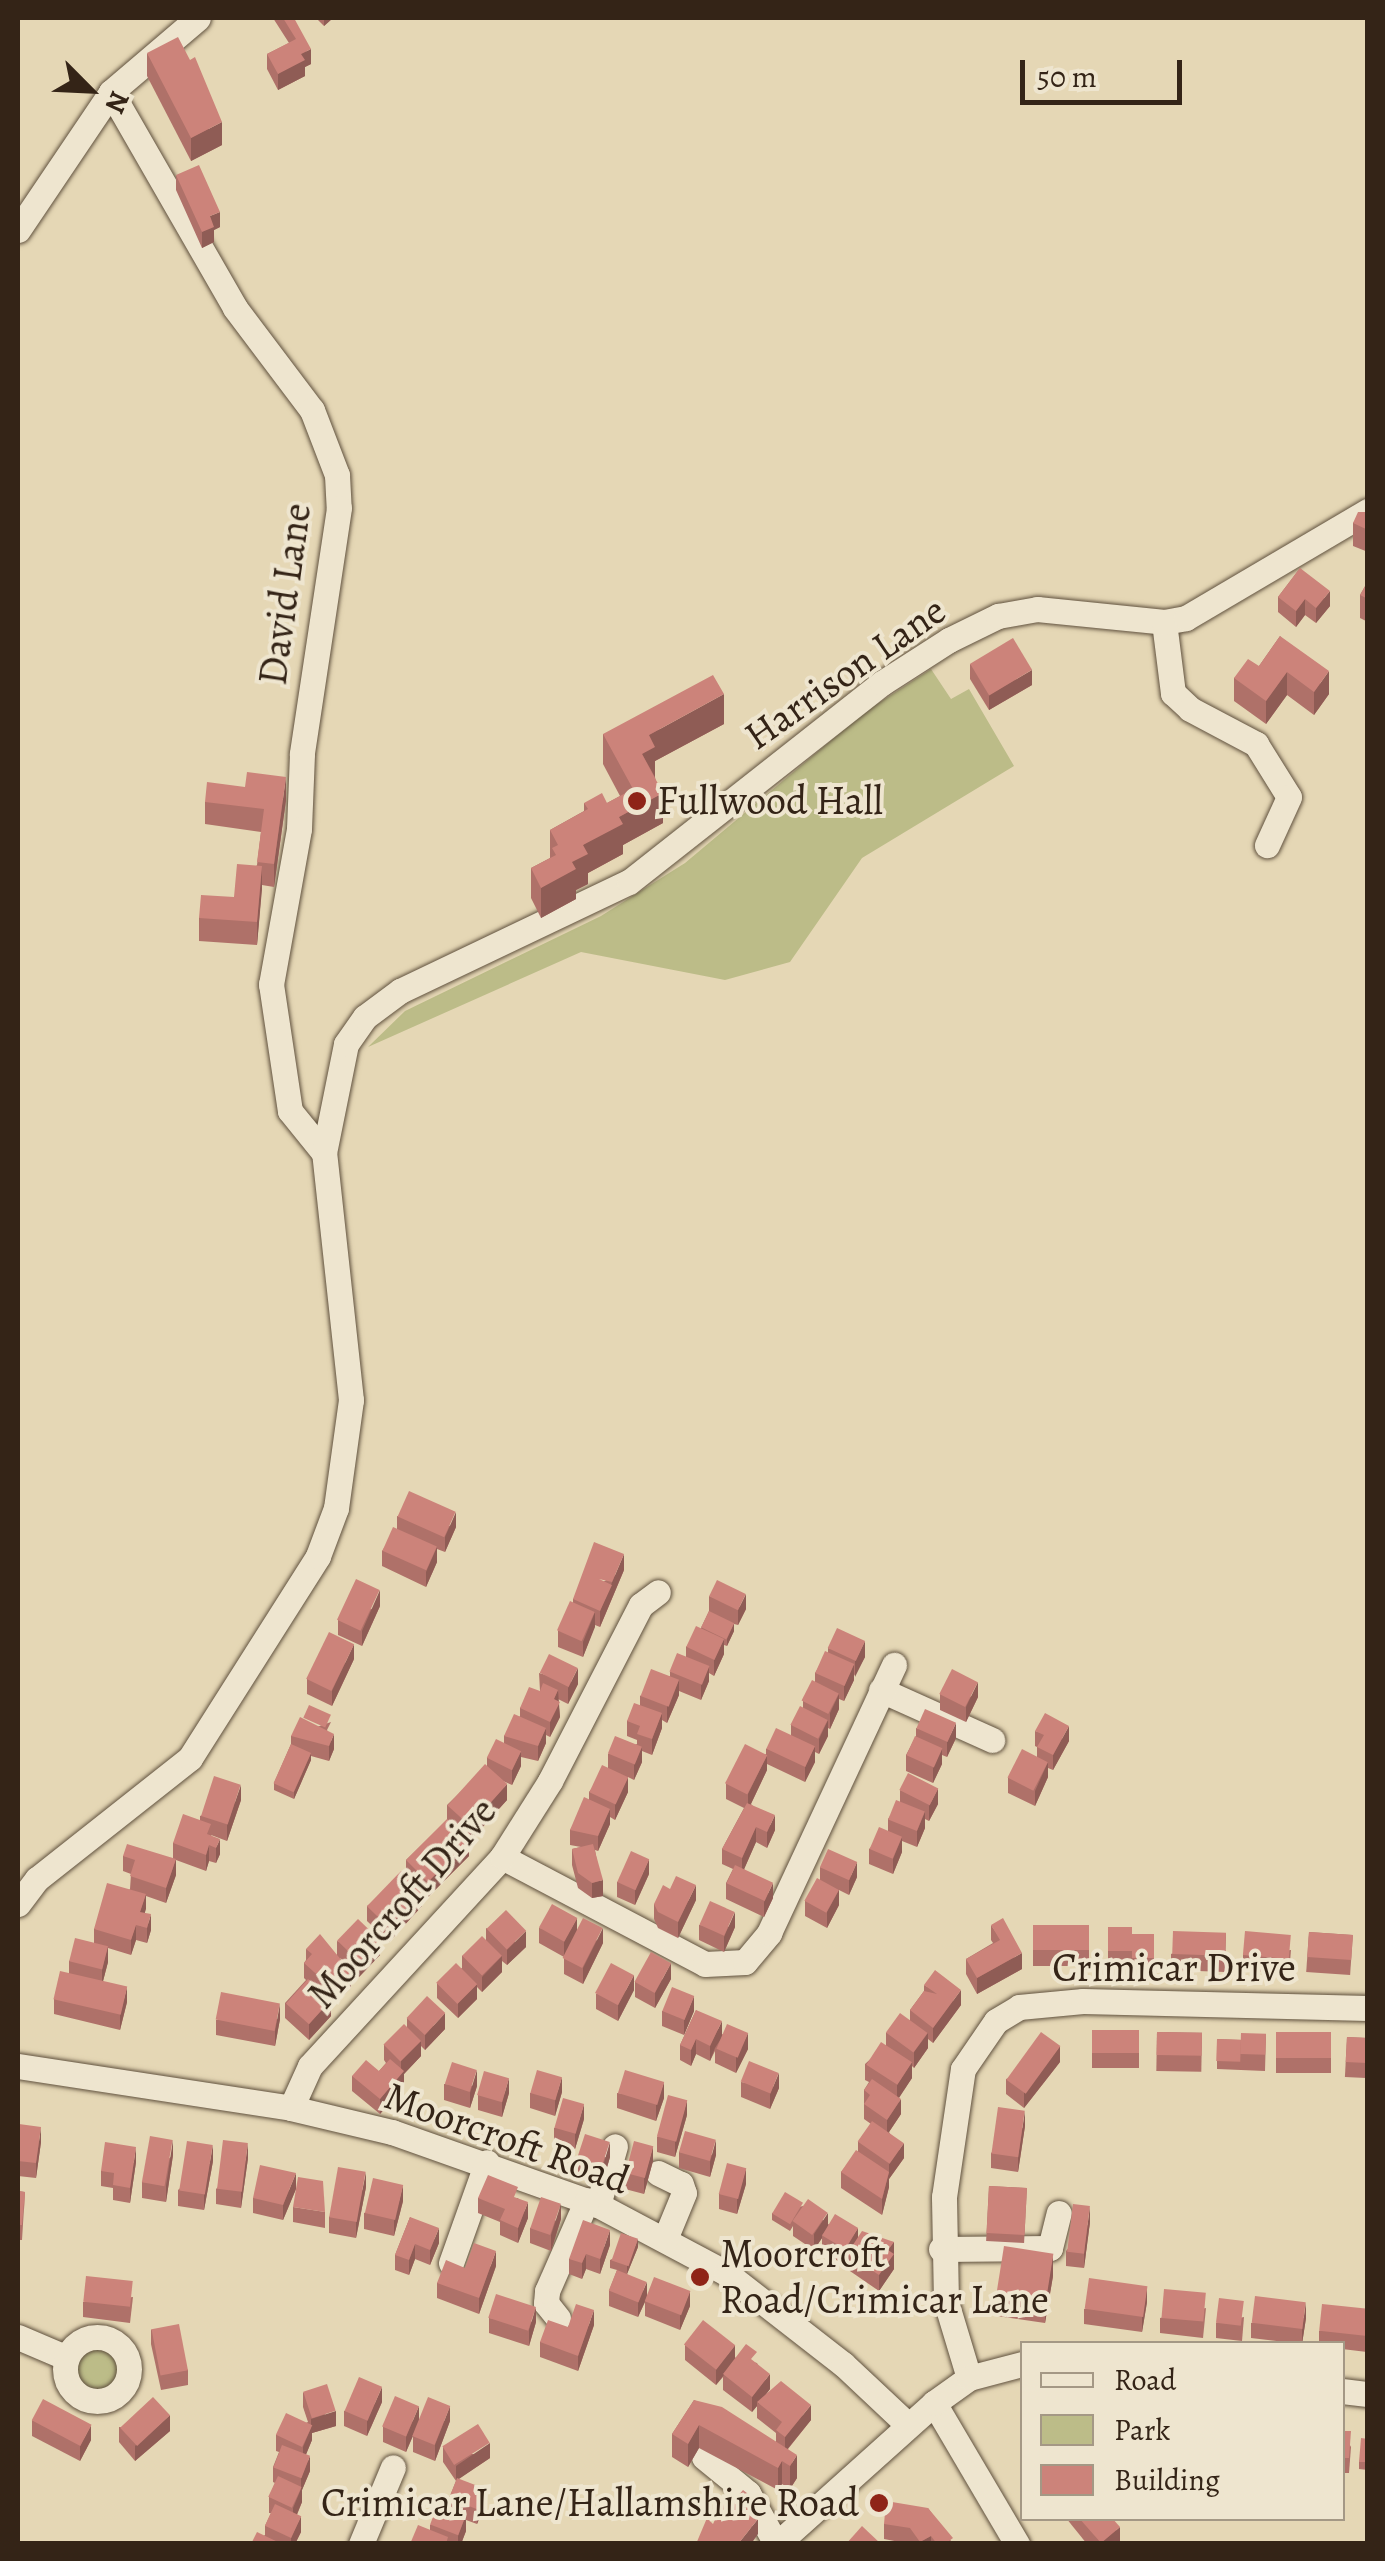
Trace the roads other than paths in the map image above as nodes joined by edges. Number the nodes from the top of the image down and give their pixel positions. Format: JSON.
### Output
{"nodes":[{"id":1,"x":198,"y":18,"type":"edge"},
{"id":2,"x":111,"y":92,"type":"junction"},
{"id":3,"x":18,"y":230,"type":"edge"},
{"id":4,"x":1366,"y":513,"type":"edge"},
{"id":5,"x":1164,"y":622,"type":"junction"},
{"id":6,"x":1266,"y":845,"type":"dead end"},
{"id":7,"x":324,"y":1154,"type":"junction"},
{"id":8,"x":658,"y":1592,"type":"dead end"},
{"id":9,"x":894,"y":1665,"type":"dead end"},
{"id":10,"x":881,"y":1690,"type":"junction"},
{"id":11,"x":992,"y":1740,"type":"dead end"},
{"id":12,"x":502,"y":1857,"type":"junction"},
{"id":13,"x":18,"y":1904,"type":"edge"},
{"id":14,"x":1368,"y":2008,"type":"edge"},
{"id":15,"x":18,"y":2066,"type":"edge"},
{"id":16,"x":291,"y":2108,"type":"junction"},
{"id":17,"x":615,"y":2146,"type":"dead end"},
{"id":18,"x":487,"y":2162,"type":"junction"},
{"id":19,"x":658,"y":2173,"type":"dead end"},
{"id":20,"x":593,"y":2202,"type":"junction"},
{"id":21,"x":1060,"y":2213,"type":"dead end"},
{"id":22,"x":665,"y":2239,"type":"junction"},
{"id":23,"x":941,"y":2249,"type":"junction"},
{"id":24,"x":451,"y":2263,"type":"edge"},
{"id":25,"x":558,"y":2318,"type":"dead end"},
{"id":26,"x":18,"y":2337,"type":"edge"},
{"id":27,"x":66,"y":2357,"type":"dead end"},
{"id":28,"x":1020,"y":2365,"type":"edge"},
{"id":29,"x":970,"y":2378,"type":"junction"},
{"id":30,"x":934,"y":2403,"type":"junction"},
{"id":31,"x":908,"y":2426,"type":"junction"},
{"id":32,"x":704,"y":2458,"type":"dead end"},
{"id":33,"x":394,"y":2467,"type":"dead end"},
{"id":34,"x":360,"y":2544,"type":"edge"},
{"id":35,"x":776,"y":2544,"type":"edge"},
{"id":36,"x":1018,"y":2544,"type":"edge"}],
"edges":[{"from":1,"to":2,"type":"street"},
{"from":2,"to":3,"type":"street"},
{"from":2,"to":7,"type":"street","name":"David Lane"},
{"from":4,"to":5,"type":"street","name":"Harrison Lane"},
{"from":5,"to":6,"type":"street"},
{"from":5,"to":7,"type":"street","name":"Harrison Lane"},
{"from":7,"to":13,"type":"street"},
{"from":8,"to":12,"type":"street","name":"Moorcroft Drive"},
{"from":9,"to":10,"type":"street"},
{"from":10,"to":11,"type":"street"},
{"from":10,"to":12,"type":"street"},
{"from":12,"to":16,"type":"street","name":"Moorcroft Drive"},
{"from":14,"to":23,"type":"street","name":"Crimicar Drive"},
{"from":15,"to":16,"type":"street","name":"Moorcroft Road"},
{"from":16,"to":18,"type":"street","name":"Moorcroft Road"},
{"from":17,"to":20,"type":"street"},
{"from":18,"to":20,"type":"street","name":"Moorcroft Road"},
{"from":18,"to":24,"type":"street"},
{"from":19,"to":22,"type":"street"},
{"from":20,"to":22,"type":"street","name":"Moorcroft Road"},
{"from":20,"to":25,"type":"street"},
{"from":21,"to":23,"type":"street"},
{"from":22,"to":31,"type":"street","name":"Moorcroft Road"},
{"from":23,"to":29,"type":"street","name":"Crimicar Drive"},
{"from":26,"to":27,"type":"street"},
{"from":28,"to":29,"type":"street"},
{"from":29,"to":30,"type":"street"},
{"from":30,"to":31,"type":"street"},
{"from":30,"to":36,"type":"street"},
{"from":31,"to":35,"type":"street"},
{"from":32,"to":35,"type":"street"},
{"from":33,"to":34,"type":"street"}]}
